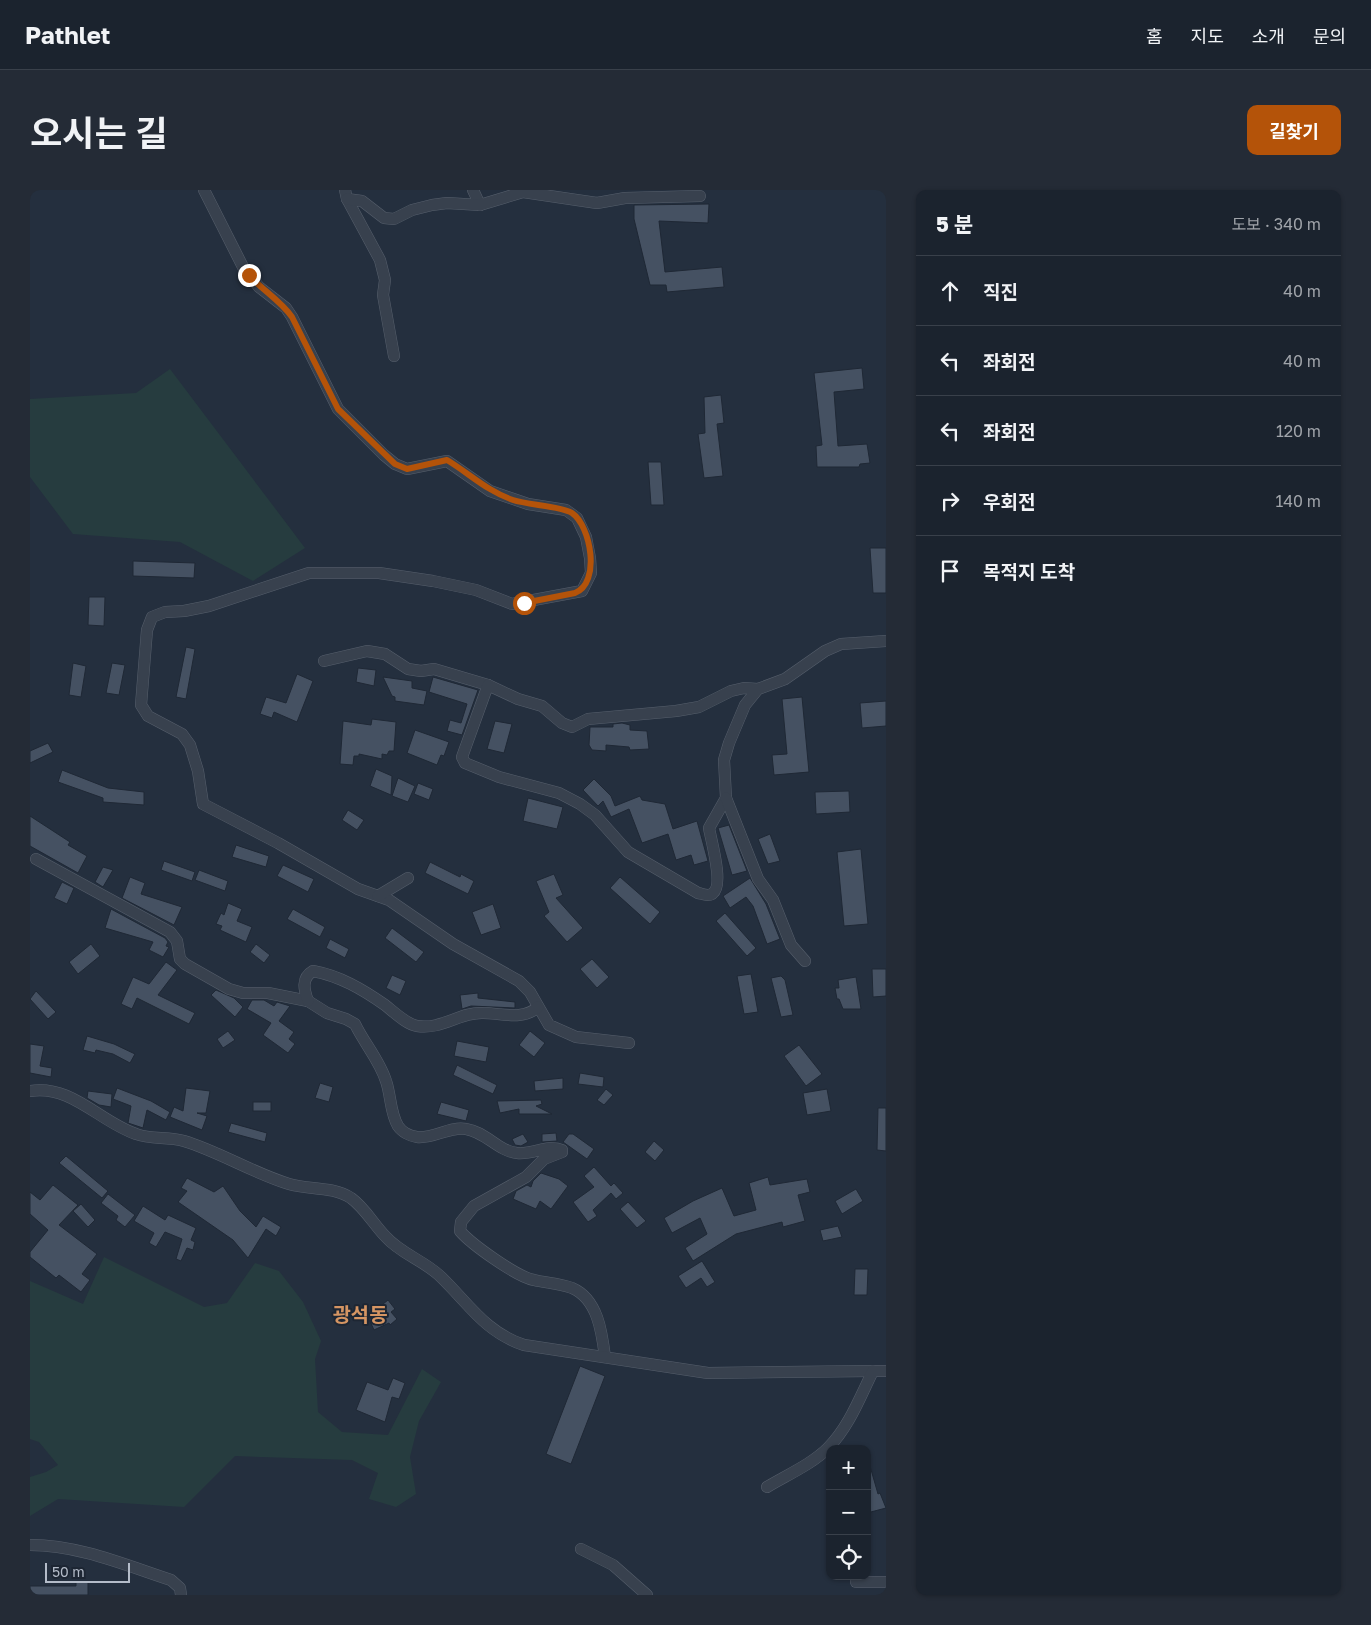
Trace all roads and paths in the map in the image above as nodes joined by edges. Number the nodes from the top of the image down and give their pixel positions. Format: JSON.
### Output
{"nodes":[{"id":1,"x":204,"y":190,"type":"edge"},
{"id":2,"x":474,"y":190,"type":"edge"},
{"id":3,"x":346,"y":195,"type":"edge"},
{"id":4,"x":700,"y":196,"type":"dead end"},
{"id":5,"x":480,"y":205,"type":"junction"},
{"id":6,"x":394,"y":356,"type":"dead end"},
{"id":7,"x":886,"y":641,"type":"edge"},
{"id":8,"x":324,"y":661,"type":"dead end"},
{"id":9,"x":488,"y":685,"type":"junction"},
{"id":10,"x":758,"y":689,"type":"junction"},
{"id":11,"x":726,"y":798,"type":"junction"},
{"id":12,"x":36,"y":859,"type":"dead end"},
{"id":13,"x":408,"y":878,"type":"dead end"},
{"id":14,"x":378,"y":896,"type":"junction"},
{"id":15,"x":805,"y":961,"type":"dead end"},
{"id":16,"x":308,"y":1002,"type":"junction"},
{"id":17,"x":538,"y":1007,"type":"junction"},
{"id":18,"x":630,"y":1043,"type":"dead end"},
{"id":19,"x":30,"y":1091,"type":"edge"},
{"id":20,"x":605,"y":1358,"type":"junction"},
{"id":21,"x":872,"y":1371,"type":"junction"},
{"id":22,"x":886,"y":1371,"type":"edge"},
{"id":23,"x":767,"y":1487,"type":"dead end"},
{"id":24,"x":30,"y":1545,"type":"edge"},
{"id":25,"x":581,"y":1548,"type":"dead end"},
{"id":26,"x":856,"y":1582,"type":"dead end"},
{"id":27,"x":886,"y":1582,"type":"edge"},
{"id":28,"x":645,"y":1594,"type":"edge"},
{"id":29,"x":181,"y":1595,"type":"edge"}],
"edges":[{"from":1,"to":14,"type":"street"},
{"from":2,"to":5,"type":"street"},
{"from":3,"to":5,"type":"street"},
{"from":3,"to":6,"type":"street"},
{"from":4,"to":5,"type":"street"},
{"from":7,"to":10,"type":"street"},
{"from":8,"to":9,"type":"street"},
{"from":9,"to":10,"type":"street"},
{"from":9,"to":11,"type":"street"},
{"from":10,"to":11,"type":"street"},
{"from":11,"to":15,"type":"street"},
{"from":12,"to":16,"type":"street"},
{"from":13,"to":14,"type":"street"},
{"from":14,"to":17,"type":"street"},
{"from":16,"to":17,"type":"street"},
{"from":16,"to":20,"type":"street"},
{"from":17,"to":18,"type":"street"},
{"from":19,"to":20,"type":"street"},
{"from":20,"to":21,"type":"street"},
{"from":21,"to":22,"type":"street"},
{"from":21,"to":23,"type":"street"},
{"from":24,"to":29,"type":"street"},
{"from":25,"to":28,"type":"street"},
{"from":26,"to":27,"type":"street"}]}
